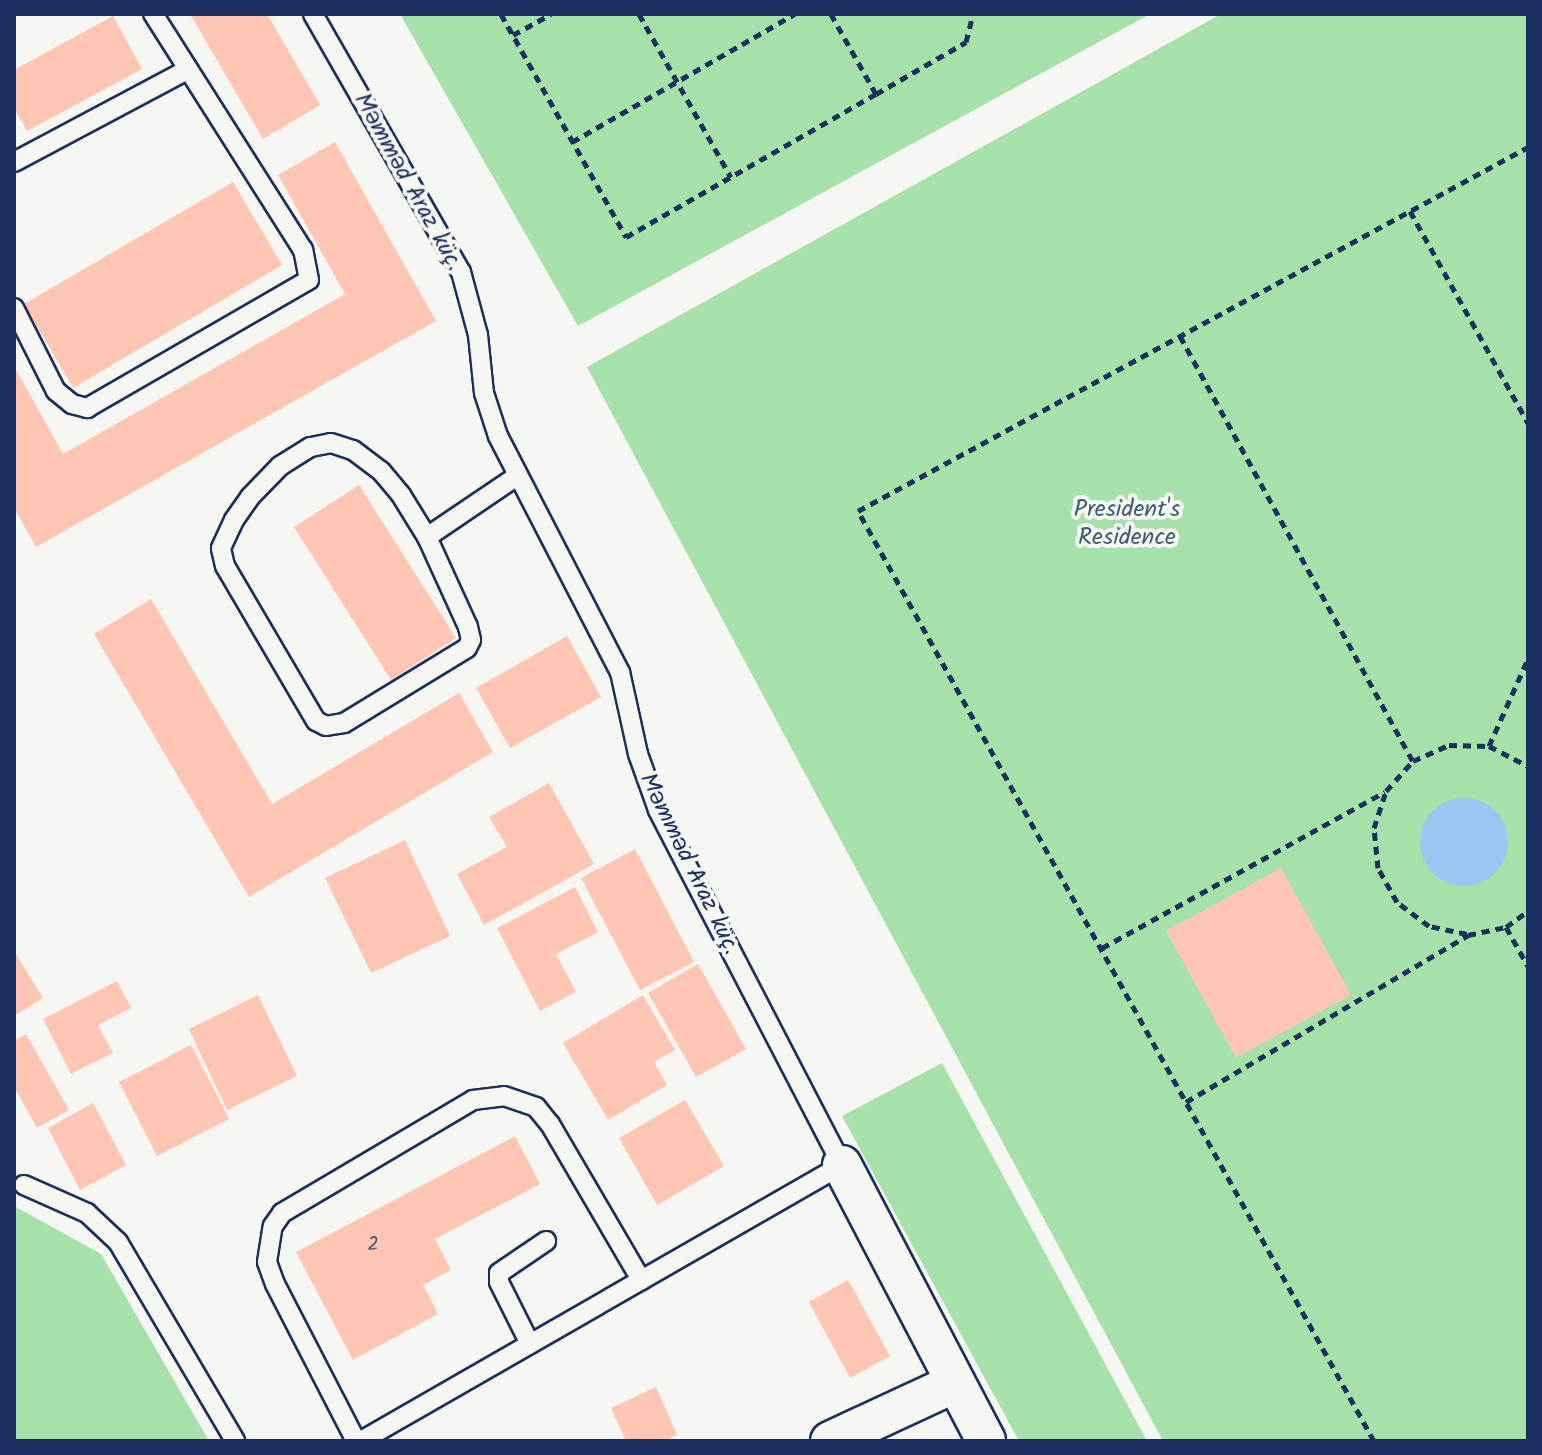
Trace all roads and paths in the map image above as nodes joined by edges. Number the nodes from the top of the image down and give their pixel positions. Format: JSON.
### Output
{"nodes":[{"id":1,"x":153,"y":14,"type":"edge"},
{"id":2,"x":313,"y":14,"type":"edge"},
{"id":3,"x":501,"y":14,"type":"edge"},
{"id":4,"x":551,"y":14,"type":"edge"},
{"id":5,"x":639,"y":14,"type":"edge"},
{"id":6,"x":795,"y":14,"type":"edge"},
{"id":7,"x":831,"y":14,"type":"edge"},
{"id":8,"x":973,"y":14,"type":"edge"},
{"id":9,"x":513,"y":35,"type":"junction"},
{"id":10,"x":187,"y":70,"type":"junction"},
{"id":11,"x":676,"y":82,"type":"junction"},
{"id":12,"x":876,"y":94,"type":"junction"},
{"id":13,"x":572,"y":142,"type":"junction"},
{"id":14,"x":1528,"y":147,"type":"edge"},
{"id":15,"x":14,"y":162,"type":"edge"},
{"id":16,"x":731,"y":177,"type":"junction"},
{"id":17,"x":1410,"y":211,"type":"junction"},
{"id":18,"x":14,"y":308,"type":"edge"},
{"id":19,"x":1180,"y":336,"type":"junction"},
{"id":20,"x":1528,"y":423,"type":"edge"},
{"id":21,"x":517,"y":476,"type":"junction"},
{"id":22,"x":427,"y":537,"type":"junction"},
{"id":23,"x":1528,"y":659,"type":"edge"},
{"id":24,"x":1489,"y":746,"type":"junction"},
{"id":25,"x":1413,"y":761,"type":"junction"},
{"id":26,"x":1528,"y":766,"type":"edge"},
{"id":27,"x":1386,"y":791,"type":"junction"},
{"id":28,"x":1528,"y":911,"type":"edge"},
{"id":29,"x":1506,"y":927,"type":"junction"},
{"id":30,"x":1468,"y":935,"type":"junction"},
{"id":31,"x":1102,"y":948,"type":"junction"},
{"id":32,"x":1528,"y":966,"type":"edge"},
{"id":33,"x":1186,"y":1102,"type":"junction"},
{"id":34,"x":842,"y":1165,"type":"junction"},
{"id":35,"x":24,"y":1185,"type":"dead end"},
{"id":36,"x":546,"y":1241,"type":"dead end"},
{"id":37,"x":641,"y":1280,"type":"junction"},
{"id":38,"x":530,"y":1344,"type":"junction"},
{"id":39,"x":955,"y":1383,"type":"junction"},
{"id":40,"x":235,"y":1441,"type":"edge"},
{"id":41,"x":358,"y":1441,"type":"edge"},
{"id":42,"x":830,"y":1441,"type":"edge"},
{"id":43,"x":986,"y":1441,"type":"edge"},
{"id":44,"x":1374,"y":1441,"type":"edge"}],
"edges":[{"from":1,"to":10,"type":"lane"},
{"from":2,"to":21,"type":"lane","name":"Məmməd Araz küç."},
{"from":3,"to":9,"type":"path"},
{"from":4,"to":9,"type":"path"},
{"from":5,"to":11,"type":"path"},
{"from":6,"to":11,"type":"path"},
{"from":7,"to":12,"type":"path"},
{"from":8,"to":12,"type":"path"},
{"from":9,"to":13,"type":"path"},
{"from":10,"to":15,"type":"lane"},
{"from":10,"to":18,"type":"lane"},
{"from":11,"to":13,"type":"path"},
{"from":11,"to":16,"type":"path"},
{"from":12,"to":16,"type":"path"},
{"from":13,"to":16,"type":"path"},
{"from":14,"to":17,"type":"path"},
{"from":17,"to":19,"type":"path"},
{"from":17,"to":20,"type":"path"},
{"from":19,"to":25,"type":"path"},
{"from":19,"to":31,"type":"path"},
{"from":21,"to":22,"type":"lane"},
{"from":21,"to":34,"type":"lane","name":"Məmməd Araz küç."},
{"from":22,"to":22,"type":"lane"},
{"from":23,"to":24,"type":"path"},
{"from":24,"to":25,"type":"path"},
{"from":24,"to":26,"type":"path"},
{"from":25,"to":27,"type":"path"},
{"from":27,"to":30,"type":"path"},
{"from":27,"to":31,"type":"path"},
{"from":28,"to":29,"type":"path"},
{"from":29,"to":30,"type":"path"},
{"from":29,"to":32,"type":"path"},
{"from":30,"to":33,"type":"path"},
{"from":31,"to":33,"type":"path"},
{"from":33,"to":44,"type":"path"},
{"from":34,"to":37,"type":"lane"},
{"from":34,"to":39,"type":"street","name":"Məmməd Araz küç."},
{"from":35,"to":40,"type":"lane"},
{"from":36,"to":38,"type":"lane"},
{"from":37,"to":38,"type":"lane"},
{"from":37,"to":41,"type":"lane"},
{"from":38,"to":41,"type":"lane"},
{"from":39,"to":42,"type":"street"},
{"from":39,"to":43,"type":"street","name":"Məmməd Araz küç."}]}
